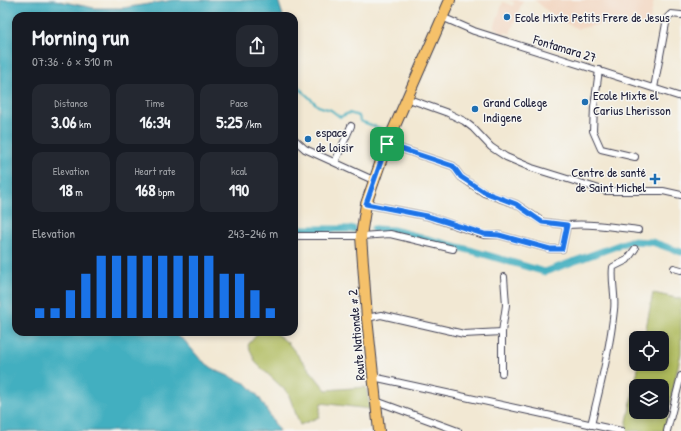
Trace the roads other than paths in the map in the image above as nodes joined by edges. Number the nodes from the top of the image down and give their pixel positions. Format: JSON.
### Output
{"nodes":[{"id":1,"x":450,"y":0,"type":"edge"},
{"id":2,"x":681,"y":15,"type":"edge"},
{"id":3,"x":442,"y":17,"type":"junction"},
{"id":4,"x":599,"y":70,"type":"junction"},
{"id":5,"x":654,"y":88,"type":"junction"},
{"id":6,"x":681,"y":97,"type":"edge"},
{"id":7,"x":406,"y":98,"type":"junction"},
{"id":8,"x":351,"y":126,"type":"dead end"},
{"id":9,"x":298,"y":143,"type":"edge"},
{"id":10,"x":387,"y":144,"type":"junction"},
{"id":11,"x":635,"y":156,"type":"dead end"},
{"id":12,"x":335,"y":162,"type":"junction"},
{"id":13,"x":373,"y":180,"type":"junction"},
{"id":14,"x":681,"y":195,"type":"edge"},
{"id":15,"x":366,"y":204,"type":"junction"},
{"id":16,"x":567,"y":225,"type":"junction"},
{"id":17,"x":638,"y":230,"type":"dead end"},
{"id":18,"x":298,"y":236,"type":"edge"},
{"id":19,"x":361,"y":236,"type":"junction"},
{"id":20,"x":453,"y":249,"type":"dead end"},
{"id":21,"x":635,"y":249,"type":"dead end"},
{"id":22,"x":674,"y":268,"type":"dead end"},
{"id":23,"x":681,"y":270,"type":"edge"},
{"id":24,"x":504,"y":278,"type":"dead end"},
{"id":25,"x":367,"y":318,"type":"junction"},
{"id":26,"x":502,"y":332,"type":"junction"},
{"id":27,"x":502,"y":373,"type":"dead end"},
{"id":28,"x":681,"y":376,"type":"edge"},
{"id":29,"x":373,"y":377,"type":"junction"},
{"id":30,"x":376,"y":401,"type":"junction"},
{"id":31,"x":591,"y":425,"type":"junction"},
{"id":32,"x":380,"y":431,"type":"edge"},
{"id":33,"x":457,"y":431,"type":"edge"},
{"id":34,"x":621,"y":431,"type":"edge"},
{"id":35,"x":667,"y":431,"type":"edge"}],
"edges":[{"from":1,"to":3,"type":"main road","name":"Route Nationale # 2"},
{"from":2,"to":5,"type":"street"},
{"from":3,"to":4,"type":"street","name":"Fontamara 27"},
{"from":3,"to":7,"type":"main road","name":"Route Nationale # 2"},
{"from":4,"to":5,"type":"street","name":"Fontamara 27"},
{"from":4,"to":11,"type":"street"},
{"from":5,"to":6,"type":"street","name":"Fontamara 27"},
{"from":7,"to":10,"type":"main road","name":"Route Nationale # 2"},
{"from":7,"to":14,"type":"street"},
{"from":8,"to":12,"type":"street"},
{"from":9,"to":12,"type":"street"},
{"from":10,"to":13,"type":"main road","name":"Route Nationale # 2"},
{"from":10,"to":16,"type":"street"},
{"from":12,"to":13,"type":"street"},
{"from":13,"to":15,"type":"main road","name":"Route Nationale # 2"},
{"from":15,"to":16,"type":"street"},
{"from":15,"to":19,"type":"main road","name":"Route Nationale # 2"},
{"from":16,"to":17,"type":"street"},
{"from":18,"to":19,"type":"street"},
{"from":19,"to":20,"type":"street"},
{"from":19,"to":25,"type":"main road","name":"Route Nationale # 2"},
{"from":21,"to":31,"type":"street"},
{"from":22,"to":23,"type":"street"},
{"from":24,"to":26,"type":"street"},
{"from":25,"to":26,"type":"street"},
{"from":25,"to":29,"type":"main road","name":"Route Nationale # 2"},
{"from":26,"to":27,"type":"street"},
{"from":28,"to":35,"type":"street"},
{"from":29,"to":30,"type":"main road","name":"Route Nationale # 2"},
{"from":29,"to":31,"type":"street"},
{"from":30,"to":32,"type":"main road","name":"Route Nationale # 2"},
{"from":30,"to":33,"type":"street"},
{"from":31,"to":34,"type":"street"}]}
